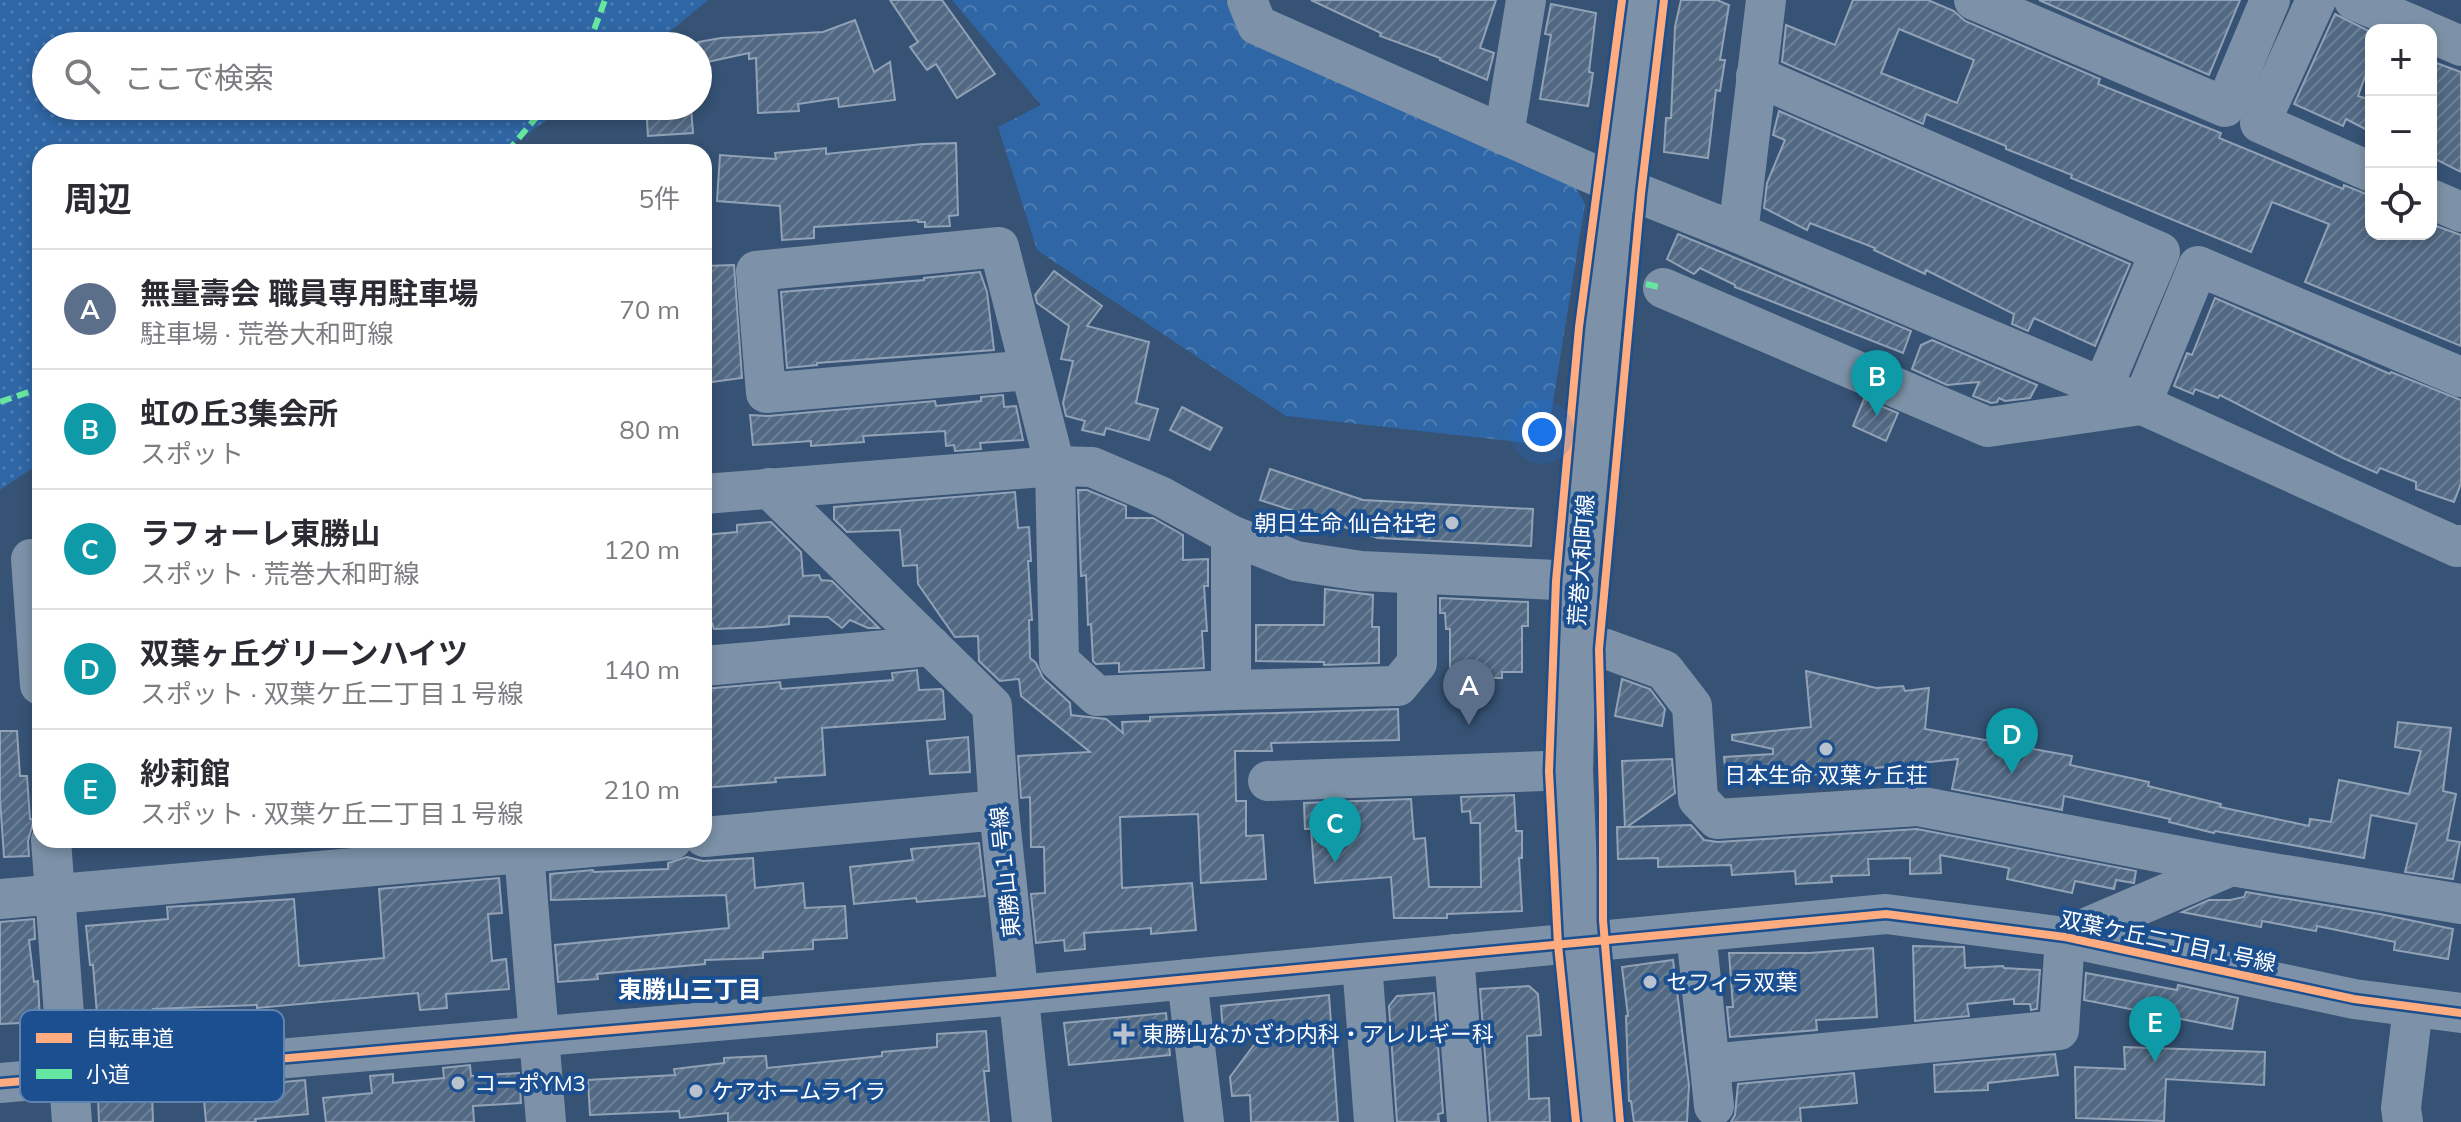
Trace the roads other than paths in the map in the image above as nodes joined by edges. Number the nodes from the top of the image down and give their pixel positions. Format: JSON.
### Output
{"nodes":[{"id":1,"x":1247,"y":0,"type":"edge"},
{"id":2,"x":1526,"y":0,"type":"edge"},
{"id":3,"x":1642,"y":0,"type":"edge"},
{"id":4,"x":1766,"y":0,"type":"edge"},
{"id":5,"x":1974,"y":0,"type":"edge"},
{"id":6,"x":2270,"y":0,"type":"edge"},
{"id":7,"x":2316,"y":0,"type":"edge"},
{"id":8,"x":2354,"y":0,"type":"edge"},
{"id":9,"x":2410,"y":24,"type":"edge"},
{"id":10,"x":2437,"y":36,"type":"edge"},
{"id":11,"x":2461,"y":46,"type":"edge"},
{"id":12,"x":1756,"y":76,"type":"junction"},
{"id":13,"x":1504,"y":135,"type":"junction"},
{"id":14,"x":2365,"y":169,"type":"edge"},
{"id":15,"x":1615,"y":184,"type":"junction"},
{"id":16,"x":2437,"y":202,"type":"edge"},
{"id":17,"x":2461,"y":212,"type":"edge"},
{"id":18,"x":1738,"y":233,"type":"junction"},
{"id":19,"x":1663,"y":288,"type":"dead end"},
{"id":20,"x":1030,"y":370,"type":"junction"},
{"id":21,"x":2461,"y":377,"type":"edge"},
{"id":22,"x":2102,"y":389,"type":"junction"},
{"id":23,"x":2141,"y":405,"type":"junction"},
{"id":24,"x":1055,"y":466,"type":"junction"},
{"id":25,"x":769,"y":488,"type":"junction"},
{"id":26,"x":712,"y":493,"type":"edge"},
{"id":27,"x":1231,"y":535,"type":"junction"},
{"id":28,"x":2460,"y":543,"type":"edge"},
{"id":29,"x":31,"y":559,"type":"dead end"},
{"id":30,"x":32,"y":573,"type":"edge"},
{"id":31,"x":1417,"y":574,"type":"junction"},
{"id":32,"x":1578,"y":581,"type":"junction"},
{"id":33,"x":931,"y":646,"type":"junction"},
{"id":34,"x":1576,"y":648,"type":"junction"},
{"id":35,"x":712,"y":665,"type":"edge"},
{"id":36,"x":1231,"y":690,"type":"junction"},
{"id":37,"x":1573,"y":770,"type":"junction"},
{"id":38,"x":1268,"y":781,"type":"dead end"},
{"id":39,"x":999,"y":810,"type":"junction"},
{"id":40,"x":712,"y":836,"type":"edge"},
{"id":41,"x":52,"y":848,"type":"edge"},
{"id":42,"x":514,"y":848,"type":"edge"},
{"id":43,"x":524,"y":848,"type":"edge"},
{"id":44,"x":2231,"y":866,"type":"junction"},
{"id":45,"x":55,"y":893,"type":"junction"},
{"id":46,"x":0,"y":899,"type":"edge"},
{"id":47,"x":2461,"y":904,"type":"edge"},
{"id":48,"x":1696,"y":932,"type":"junction"},
{"id":49,"x":2065,"y":937,"type":"junction"},
{"id":50,"x":1580,"y":943,"type":"junction"},
{"id":51,"x":1454,"y":954,"type":"junction"},
{"id":52,"x":1362,"y":963,"type":"junction"},
{"id":53,"x":1187,"y":979,"type":"junction"},
{"id":54,"x":1018,"y":995,"type":"junction"},
{"id":55,"x":2413,"y":1007,"type":"junction"},
{"id":56,"x":64,"y":1010,"type":"edge"},
{"id":57,"x":2461,"y":1013,"type":"edge"},
{"id":58,"x":539,"y":1036,"type":"junction"},
{"id":59,"x":284,"y":1058,"type":"edge"},
{"id":60,"x":1710,"y":1064,"type":"junction"},
{"id":61,"x":20,"y":1081,"type":"edge"},
{"id":62,"x":0,"y":1083,"type":"edge"},
{"id":63,"x":71,"y":1102,"type":"edge"},
{"id":64,"x":1714,"y":1106,"type":"dead end"},
{"id":65,"x":72,"y":1122,"type":"edge"},
{"id":66,"x":546,"y":1122,"type":"edge"},
{"id":67,"x":1032,"y":1122,"type":"edge"},
{"id":68,"x":1204,"y":1122,"type":"edge"},
{"id":69,"x":1374,"y":1122,"type":"edge"},
{"id":70,"x":1467,"y":1122,"type":"edge"},
{"id":71,"x":1596,"y":1122,"type":"edge"},
{"id":72,"x":2403,"y":1122,"type":"edge"}],
"edges":[{"from":1,"to":13,"type":"street"},
{"from":2,"to":13,"type":"street"},
{"from":3,"to":15,"type":"street","name":"荒巻大和町線"},
{"from":4,"to":12,"type":"street"},
{"from":5,"to":6,"type":"street"},
{"from":7,"to":14,"type":"street"},
{"from":8,"to":9,"type":"street"},
{"from":10,"to":11,"type":"street"},
{"from":12,"to":18,"type":"street"},
{"from":12,"to":22,"type":"street"},
{"from":13,"to":15,"type":"street"},
{"from":15,"to":18,"type":"street"},
{"from":15,"to":32,"type":"street","name":"荒巻大和町線"},
{"from":16,"to":17,"type":"street"},
{"from":18,"to":22,"type":"street"},
{"from":19,"to":23,"type":"street"},
{"from":20,"to":20,"type":"street"},
{"from":20,"to":24,"type":"street"},
{"from":21,"to":23,"type":"street"},
{"from":22,"to":23,"type":"street"},
{"from":23,"to":28,"type":"street"},
{"from":24,"to":25,"type":"street"},
{"from":24,"to":27,"type":"street"},
{"from":24,"to":36,"type":"street"},
{"from":25,"to":26,"type":"street"},
{"from":25,"to":33,"type":"street","name":"東勝山１号線"},
{"from":27,"to":31,"type":"street"},
{"from":27,"to":36,"type":"street"},
{"from":29,"to":30,"type":"street"},
{"from":31,"to":32,"type":"street"},
{"from":31,"to":36,"type":"street"},
{"from":32,"to":34,"type":"street","name":"荒巻大和町線"},
{"from":33,"to":35,"type":"street"},
{"from":33,"to":39,"type":"street","name":"東勝山１号線"},
{"from":34,"to":37,"type":"street","name":"荒巻大和町線"},
{"from":34,"to":44,"type":"street"},
{"from":37,"to":38,"type":"street"},
{"from":37,"to":50,"type":"street","name":"荒巻大和町線"},
{"from":39,"to":40,"type":"street"},
{"from":39,"to":54,"type":"street","name":"東勝山１号線"},
{"from":41,"to":45,"type":"street"},
{"from":42,"to":45,"type":"street"},
{"from":43,"to":58,"type":"street"},
{"from":44,"to":47,"type":"street"},
{"from":44,"to":49,"type":"street"},
{"from":45,"to":46,"type":"street"},
{"from":45,"to":56,"type":"street"},
{"from":48,"to":49,"type":"street","name":"双葉ケ丘二丁目１号線"},
{"from":48,"to":50,"type":"street","name":"双葉ケ丘二丁目１号線"},
{"from":48,"to":60,"type":"street"},
{"from":49,"to":55,"type":"street","name":"双葉ケ丘二丁目１号線"},
{"from":49,"to":60,"type":"street"},
{"from":50,"to":51,"type":"street","name":"双葉ケ丘二丁目１号線"},
{"from":50,"to":71,"type":"street","name":"荒巻大和町線"},
{"from":51,"to":52,"type":"street","name":"双葉ケ丘二丁目１号線"},
{"from":51,"to":70,"type":"street"},
{"from":52,"to":53,"type":"street","name":"双葉ケ丘二丁目１号線"},
{"from":52,"to":69,"type":"street"},
{"from":53,"to":54,"type":"street","name":"双葉ケ丘二丁目１号線"},
{"from":53,"to":68,"type":"street"},
{"from":54,"to":58,"type":"street","name":"双葉ケ丘二丁目１号線"},
{"from":54,"to":67,"type":"street","name":"東勝山１号線"},
{"from":55,"to":57,"type":"street","name":"双葉ケ丘二丁目１号線"},
{"from":55,"to":72,"type":"street"},
{"from":58,"to":59,"type":"street","name":"双葉ケ丘二丁目１号線"},
{"from":58,"to":66,"type":"street"},
{"from":60,"to":64,"type":"street"},
{"from":61,"to":62,"type":"street","name":"双葉ケ丘二丁目１号線"},
{"from":63,"to":65,"type":"street"}]}
